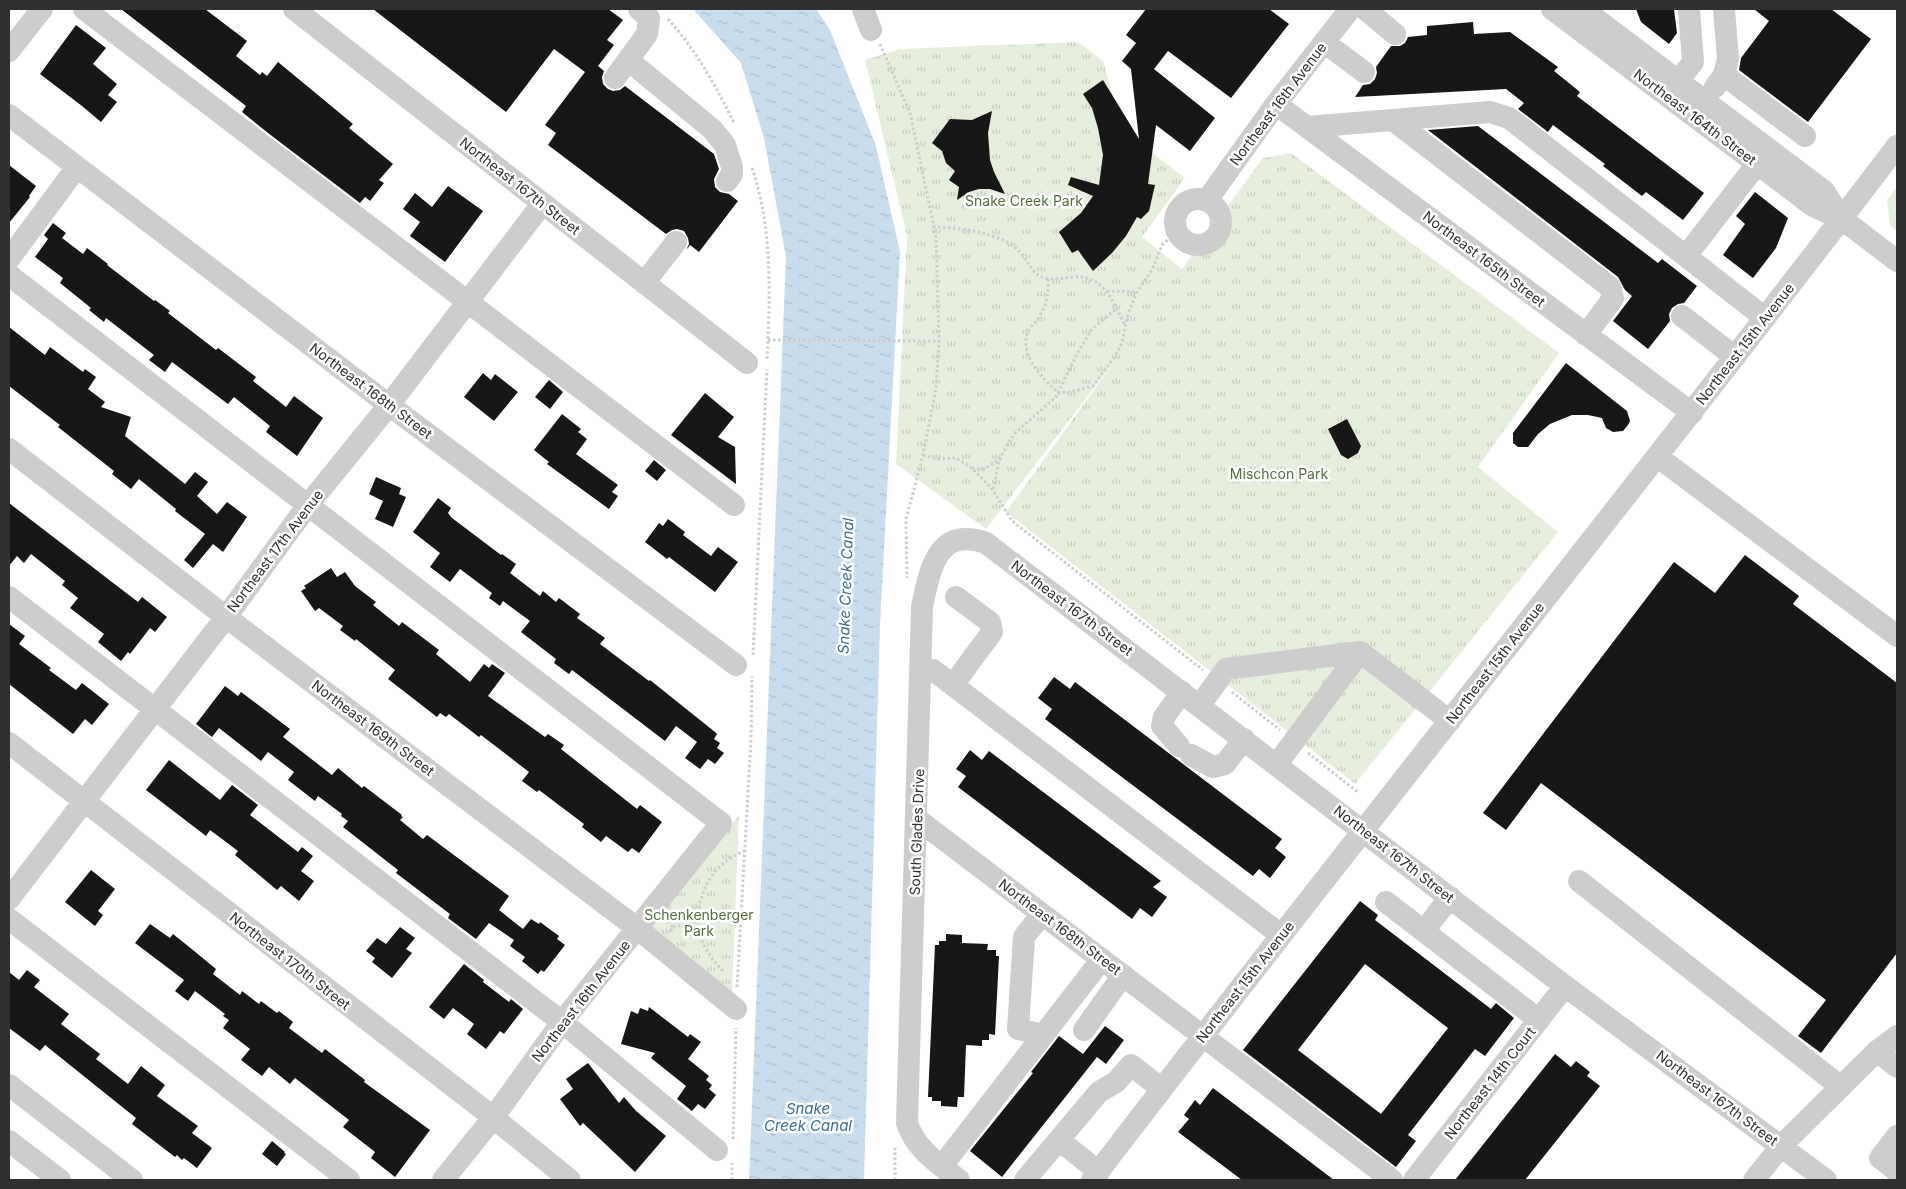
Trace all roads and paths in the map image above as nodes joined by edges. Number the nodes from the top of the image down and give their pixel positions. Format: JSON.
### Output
{"nodes":[{"id":1,"x":42,"y":9,"type":"edge"},
{"id":2,"x":84,"y":9,"type":"edge"},
{"id":3,"x":294,"y":9,"type":"edge"},
{"id":4,"x":863,"y":9,"type":"edge"},
{"id":5,"x":1350,"y":9,"type":"edge"},
{"id":6,"x":1364,"y":9,"type":"edge"},
{"id":7,"x":1552,"y":9,"type":"edge"},
{"id":8,"x":1583,"y":9,"type":"edge"},
{"id":9,"x":1689,"y":9,"type":"edge"},
{"id":10,"x":1724,"y":9,"type":"edge"},
{"id":11,"x":651,"y":14,"type":"edge"},
{"id":12,"x":871,"y":30,"type":"dead end"},
{"id":13,"x":1396,"y":34,"type":"dead end"},
{"id":14,"x":1324,"y":42,"type":"junction"},
{"id":15,"x":9,"y":51,"type":"edge"},
{"id":16,"x":628,"y":60,"type":"junction"},
{"id":17,"x":1364,"y":72,"type":"dead end"},
{"id":18,"x":1724,"y":75,"type":"junction"},
{"id":19,"x":614,"y":78,"type":"dead end"},
{"id":20,"x":1678,"y":81,"type":"junction"},
{"id":21,"x":1704,"y":101,"type":"junction"},
{"id":22,"x":1276,"y":104,"type":"junction"},
{"id":23,"x":9,"y":115,"type":"edge"},
{"id":24,"x":1393,"y":120,"type":"junction"},
{"id":25,"x":734,"y":124,"type":"dead end"},
{"id":26,"x":1307,"y":127,"type":"junction"},
{"id":27,"x":1805,"y":136,"type":"dead end"},
{"id":28,"x":1897,"y":146,"type":"edge"},
{"id":29,"x":1757,"y":164,"type":"junction"},
{"id":30,"x":752,"y":166,"type":"dead end"},
{"id":31,"x":77,"y":167,"type":"junction"},
{"id":32,"x":727,"y":181,"type":"dead end"},
{"id":33,"x":1207,"y":200,"type":"junction"},
{"id":34,"x":542,"y":204,"type":"junction"},
{"id":35,"x":1842,"y":219,"type":"junction"},
{"id":36,"x":934,"y":227,"type":"dead end"},
{"id":37,"x":1177,"y":232,"type":"junction"},
{"id":38,"x":676,"y":242,"type":"dead end"},
{"id":39,"x":1686,"y":256,"type":"junction"},
{"id":40,"x":9,"y":259,"type":"edge"},
{"id":41,"x":1897,"y":261,"type":"edge"},
{"id":42,"x":9,"y":276,"type":"edge"},
{"id":43,"x":1048,"y":279,"type":"junction"},
{"id":44,"x":644,"y":283,"type":"junction"},
{"id":45,"x":1107,"y":291,"type":"junction"},
{"id":46,"x":1137,"y":292,"type":"junction"},
{"id":47,"x":468,"y":302,"type":"junction"},
{"id":48,"x":1116,"y":309,"type":"junction"},
{"id":49,"x":1682,"y":316,"type":"dead end"},
{"id":50,"x":1766,"y":318,"type":"junction"},
{"id":51,"x":1125,"y":325,"type":"junction"},
{"id":52,"x":1586,"y":335,"type":"junction"},
{"id":53,"x":768,"y":340,"type":"junction"},
{"id":54,"x":939,"y":341,"type":"dead end"},
{"id":55,"x":1735,"y":357,"type":"junction"},
{"id":56,"x":746,"y":363,"type":"dead end"},
{"id":57,"x":1059,"y":392,"type":"junction"},
{"id":58,"x":389,"y":405,"type":"junction"},
{"id":59,"x":1692,"y":413,"type":"junction"},
{"id":60,"x":9,"y":449,"type":"edge"},
{"id":61,"x":923,"y":455,"type":"dead end"},
{"id":62,"x":1658,"y":457,"type":"junction"},
{"id":63,"x":999,"y":461,"type":"junction"},
{"id":64,"x":972,"y":468,"type":"junction"},
{"id":65,"x":993,"y":490,"type":"junction"},
{"id":66,"x":734,"y":504,"type":"dead end"},
{"id":67,"x":308,"y":505,"type":"junction"},
{"id":68,"x":958,"y":538,"type":"joint"},
{"id":69,"x":9,"y":596,"type":"edge"},
{"id":70,"x":956,"y":597,"type":"dead end"},
{"id":71,"x":226,"y":617,"type":"junction"},
{"id":72,"x":1897,"y":636,"type":"edge"},
{"id":73,"x":1360,"y":652,"type":"junction"},
{"id":74,"x":747,"y":664,"type":"junction"},
{"id":75,"x":921,"y":670,"type":"junction"},
{"id":76,"x":1217,"y":680,"type":"junction"},
{"id":77,"x":953,"y":685,"type":"junction"},
{"id":78,"x":1191,"y":699,"type":"junction"},
{"id":79,"x":155,"y":709,"type":"junction"},
{"id":80,"x":1450,"y":721,"type":"junction"},
{"id":81,"x":1244,"y":739,"type":"junction"},
{"id":82,"x":1294,"y":741,"type":"junction"},
{"id":83,"x":9,"y":743,"type":"edge"},
{"id":84,"x":1277,"y":764,"type":"junction"},
{"id":85,"x":1359,"y":793,"type":"dead end"},
{"id":86,"x":83,"y":801,"type":"junction"},
{"id":87,"x":917,"y":819,"type":"junction"},
{"id":88,"x":1364,"y":830,"type":"junction"},
{"id":89,"x":744,"y":850,"type":"junction"},
{"id":90,"x":1579,"y":881,"type":"dead end"},
{"id":91,"x":1450,"y":897,"type":"junction"},
{"id":92,"x":9,"y":898,"type":"edge"},
{"id":93,"x":1386,"y":902,"type":"dead end"},
{"id":94,"x":1042,"y":914,"type":"junction"},
{"id":95,"x":9,"y":918,"type":"edge"},
{"id":96,"x":698,"y":922,"type":"junction"},
{"id":97,"x":673,"y":927,"type":"dead end"},
{"id":98,"x":638,"y":929,"type":"junction"},
{"id":99,"x":1424,"y":931,"type":"junction"},
{"id":100,"x":1281,"y":935,"type":"junction"},
{"id":101,"x":1102,"y":959,"type":"junction"},
{"id":102,"x":725,"y":973,"type":"dead end"},
{"id":103,"x":1123,"y":975,"type":"junction"},
{"id":104,"x":731,"y":977,"type":"dead end"},
{"id":105,"x":738,"y":981,"type":"junction"},
{"id":106,"x":1565,"y":986,"type":"junction"},
{"id":107,"x":736,"y":1009,"type":"junction"},
{"id":108,"x":1539,"y":1020,"type":"junction"},
{"id":109,"x":562,"y":1022,"type":"junction"},
{"id":110,"x":1084,"y":1030,"type":"dead end"},
{"id":111,"x":1043,"y":1035,"type":"junction"},
{"id":112,"x":1203,"y":1036,"type":"junction"},
{"id":113,"x":1897,"y":1036,"type":"edge"},
{"id":114,"x":1877,"y":1051,"type":"junction"},
{"id":115,"x":1897,"y":1067,"type":"edge"},
{"id":116,"x":9,"y":1085,"type":"edge"},
{"id":117,"x":1841,"y":1087,"type":"junction"},
{"id":118,"x":1162,"y":1089,"type":"junction"},
{"id":119,"x":493,"y":1118,"type":"junction"},
{"id":120,"x":1897,"y":1136,"type":"edge"},
{"id":121,"x":1058,"y":1140,"type":"junction"},
{"id":122,"x":9,"y":1141,"type":"edge"},
{"id":123,"x":1781,"y":1146,"type":"junction"},
{"id":124,"x":727,"y":1151,"type":"junction"},
{"id":125,"x":942,"y":1166,"type":"junction"},
{"id":126,"x":1897,"y":1171,"type":"edge"},
{"id":127,"x":1096,"y":1176,"type":"edge"},
{"id":128,"x":60,"y":1180,"type":"edge"},
{"id":129,"x":132,"y":1180,"type":"edge"},
{"id":130,"x":349,"y":1180,"type":"edge"},
{"id":131,"x":444,"y":1180,"type":"edge"},
{"id":132,"x":570,"y":1180,"type":"edge"},
{"id":133,"x":732,"y":1180,"type":"edge"},
{"id":134,"x":960,"y":1180,"type":"edge"},
{"id":135,"x":1025,"y":1180,"type":"edge"},
{"id":136,"x":1392,"y":1180,"type":"edge"},
{"id":137,"x":1414,"y":1180,"type":"edge"},
{"id":138,"x":1754,"y":1180,"type":"edge"},
{"id":139,"x":1826,"y":1180,"type":"edge"}],
"edges":[{"from":1,"to":15,"type":"street"},
{"from":2,"to":47,"type":"street"},
{"from":3,"to":34,"type":"street","name":"Northeast 167th Street"},
{"from":4,"to":12,"type":"street"},
{"from":5,"to":14,"type":"street","name":"Northeast 16th Avenue"},
{"from":6,"to":13,"type":"street"},
{"from":7,"to":29,"type":"street","name":"Northeast 164th Street"},
{"from":8,"to":20,"type":"street","name":"Northeast 164th Street"},
{"from":9,"to":20,"type":"street"},
{"from":10,"to":18,"type":"street"},
{"from":11,"to":16,"type":"street"},
{"from":11,"to":25,"type":"path"},
{"from":14,"to":17,"type":"street"},
{"from":14,"to":22,"type":"street","name":"Northeast 16th Avenue"},
{"from":16,"to":19,"type":"street"},
{"from":16,"to":32,"type":"street"},
{"from":18,"to":21,"type":"street"},
{"from":18,"to":27,"type":"street"},
{"from":20,"to":21,"type":"street","name":"Northeast 164th Street"},
{"from":21,"to":35,"type":"street","name":"Northeast 164th Street"},
{"from":22,"to":26,"type":"street","name":"Northeast 165th Street"},
{"from":22,"to":33,"type":"street","name":"Northeast 16th Avenue"},
{"from":23,"to":31,"type":"street","name":"Northeast 168th Street"},
{"from":24,"to":26,"type":"street"},
{"from":24,"to":39,"type":"street"},
{"from":24,"to":52,"type":"street"},
{"from":26,"to":52,"type":"street","name":"Northeast 165th Street"},
{"from":28,"to":35,"type":"street","name":"Northeast 15th Avenue"},
{"from":29,"to":35,"type":"street","name":"Northeast 164th Street"},
{"from":29,"to":39,"type":"street"},
{"from":30,"to":53,"type":"path"},
{"from":31,"to":40,"type":"street"},
{"from":31,"to":58,"type":"street","name":"Northeast 168th Street"},
{"from":33,"to":37,"type":"street"},
{"from":33,"to":37,"type":"street"},
{"from":34,"to":44,"type":"street","name":"Northeast 167th Street"},
{"from":34,"to":47,"type":"street","name":"Northeast 17th Avenue"},
{"from":35,"to":41,"type":"street","name":"Northeast 164th Street"},
{"from":35,"to":50,"type":"street","name":"Northeast 15th Avenue"},
{"from":36,"to":43,"type":"path"},
{"from":37,"to":46,"type":"path"},
{"from":38,"to":44,"type":"street"},
{"from":39,"to":50,"type":"street"},
{"from":42,"to":67,"type":"street"},
{"from":43,"to":45,"type":"path"},
{"from":43,"to":57,"type":"path"},
{"from":44,"to":56,"type":"street","name":"Northeast 167th Street"},
{"from":45,"to":46,"type":"path"},
{"from":45,"to":48,"type":"path"},
{"from":46,"to":51,"type":"path"},
{"from":47,"to":58,"type":"street","name":"Northeast 17th Avenue"},
{"from":47,"to":66,"type":"street"},
{"from":48,"to":51,"type":"path"},
{"from":48,"to":57,"type":"path"},
{"from":49,"to":55,"type":"street"},
{"from":50,"to":55,"type":"street","name":"Northeast 15th Avenue"},
{"from":51,"to":57,"type":"path"},
{"from":52,"to":59,"type":"street","name":"Northeast 165th Street"},
{"from":53,"to":54,"type":"path"},
{"from":53,"to":74,"type":"path"},
{"from":55,"to":59,"type":"street","name":"Northeast 15th Avenue"},
{"from":57,"to":63,"type":"path"},
{"from":58,"to":67,"type":"street","name":"Northeast 17th Avenue"},
{"from":58,"to":74,"type":"street","name":"Northeast 168th Street"},
{"from":59,"to":62,"type":"street","name":"Northeast 15th Avenue"},
{"from":60,"to":71,"type":"street","name":"Northeast 169th Street"},
{"from":61,"to":64,"type":"path"},
{"from":62,"to":72,"type":"street"},
{"from":62,"to":80,"type":"street","name":"Northeast 15th Avenue"},
{"from":63,"to":64,"type":"path"},
{"from":63,"to":65,"type":"path"},
{"from":64,"to":65,"type":"path"},
{"from":65,"to":76,"type":"path"},
{"from":67,"to":71,"type":"street","name":"Northeast 17th Avenue"},
{"from":67,"to":98,"type":"street","name":"Northeast 16th Avenue"},
{"from":68,"to":75,"type":"street","name":"South Glades Drive"},
{"from":68,"to":78,"type":"street","name":"Northeast 167th Street"},
{"from":69,"to":79,"type":"street"},
{"from":70,"to":77,"type":"street"},
{"from":71,"to":79,"type":"street","name":"Northeast 17th Avenue"},
{"from":71,"to":98,"type":"street","name":"Northeast 169th Street"},
{"from":73,"to":76,"type":"street"},
{"from":73,"to":80,"type":"street"},
{"from":73,"to":82,"type":"street"},
{"from":74,"to":89,"type":"path"},
{"from":75,"to":77,"type":"street"},
{"from":75,"to":87,"type":"street","name":"South Glades Drive"},
{"from":76,"to":78,"type":"street"},
{"from":76,"to":82,"type":"path"},
{"from":77,"to":100,"type":"street"},
{"from":78,"to":81,"type":"street","name":"Northeast 167th Street"},
{"from":78,"to":81,"type":"street"},
{"from":79,"to":86,"type":"street","name":"Northeast 17th Avenue"},
{"from":79,"to":109,"type":"street"},
{"from":80,"to":88,"type":"street","name":"Northeast 15th Avenue"},
{"from":81,"to":84,"type":"street","name":"Northeast 167th Street"},
{"from":82,"to":84,"type":"street"},
{"from":82,"to":85,"type":"path"},
{"from":83,"to":86,"type":"street","name":"Northeast 170th Street"},
{"from":84,"to":88,"type":"street","name":"Northeast 167th Street"},
{"from":86,"to":92,"type":"street","name":"Northeast 17th Avenue"},
{"from":86,"to":119,"type":"street","name":"Northeast 170th Street"},
{"from":87,"to":94,"type":"street","name":"Northeast 168th Street"},
{"from":87,"to":125,"type":"street","name":"South Glades Drive"},
{"from":88,"to":91,"type":"street","name":"Northeast 167th Street"},
{"from":88,"to":100,"type":"street","name":"Northeast 15th Avenue"},
{"from":89,"to":96,"type":"path"},
{"from":89,"to":105,"type":"path"},
{"from":90,"to":117,"type":"street"},
{"from":91,"to":99,"type":"street"},
{"from":91,"to":106,"type":"street","name":"Northeast 167th Street"},
{"from":93,"to":99,"type":"street"},
{"from":94,"to":101,"type":"street","name":"Northeast 168th Street"},
{"from":94,"to":111,"type":"street"},
{"from":95,"to":130,"type":"street"},
{"from":96,"to":97,"type":"path"},
{"from":96,"to":102,"type":"path"},
{"from":98,"to":107,"type":"street","name":"Northeast 169th Street"},
{"from":98,"to":109,"type":"street","name":"Northeast 16th Avenue"},
{"from":99,"to":108,"type":"street"},
{"from":100,"to":112,"type":"street","name":"Northeast 15th Avenue"},
{"from":101,"to":103,"type":"street","name":"Northeast 168th Street"},
{"from":101,"to":111,"type":"street"},
{"from":103,"to":110,"type":"street"},
{"from":103,"to":112,"type":"street","name":"Northeast 168th Street"},
{"from":104,"to":105,"type":"path"},
{"from":105,"to":107,"type":"path"},
{"from":106,"to":108,"type":"street","name":"Northeast 14th Court"},
{"from":106,"to":123,"type":"street","name":"Northeast 167th Street"},
{"from":107,"to":124,"type":"path"},
{"from":108,"to":137,"type":"street","name":"Northeast 14th Court"},
{"from":109,"to":119,"type":"street","name":"Northeast 16th Avenue"},
{"from":109,"to":124,"type":"street"},
{"from":111,"to":125,"type":"street"},
{"from":112,"to":118,"type":"street","name":"Northeast 15th Avenue"},
{"from":112,"to":136,"type":"street","name":"Northeast 168th Street"},
{"from":113,"to":114,"type":"street"},
{"from":114,"to":115,"type":"street"},
{"from":114,"to":117,"type":"street"},
{"from":116,"to":129,"type":"street"},
{"from":117,"to":123,"type":"street"},
{"from":118,"to":121,"type":"street"},
{"from":118,"to":127,"type":"street","name":"Northeast 15th Avenue"},
{"from":119,"to":131,"type":"street","name":"Northeast 16th Avenue"},
{"from":119,"to":132,"type":"street","name":"Northeast 170th Street"},
{"from":120,"to":126,"type":"street"},
{"from":121,"to":127,"type":"street"},
{"from":121,"to":135,"type":"street"},
{"from":122,"to":128,"type":"street"},
{"from":123,"to":138,"type":"street"},
{"from":123,"to":139,"type":"street","name":"Northeast 167th Street"},
{"from":124,"to":133,"type":"path"},
{"from":125,"to":134,"type":"street"}]}
